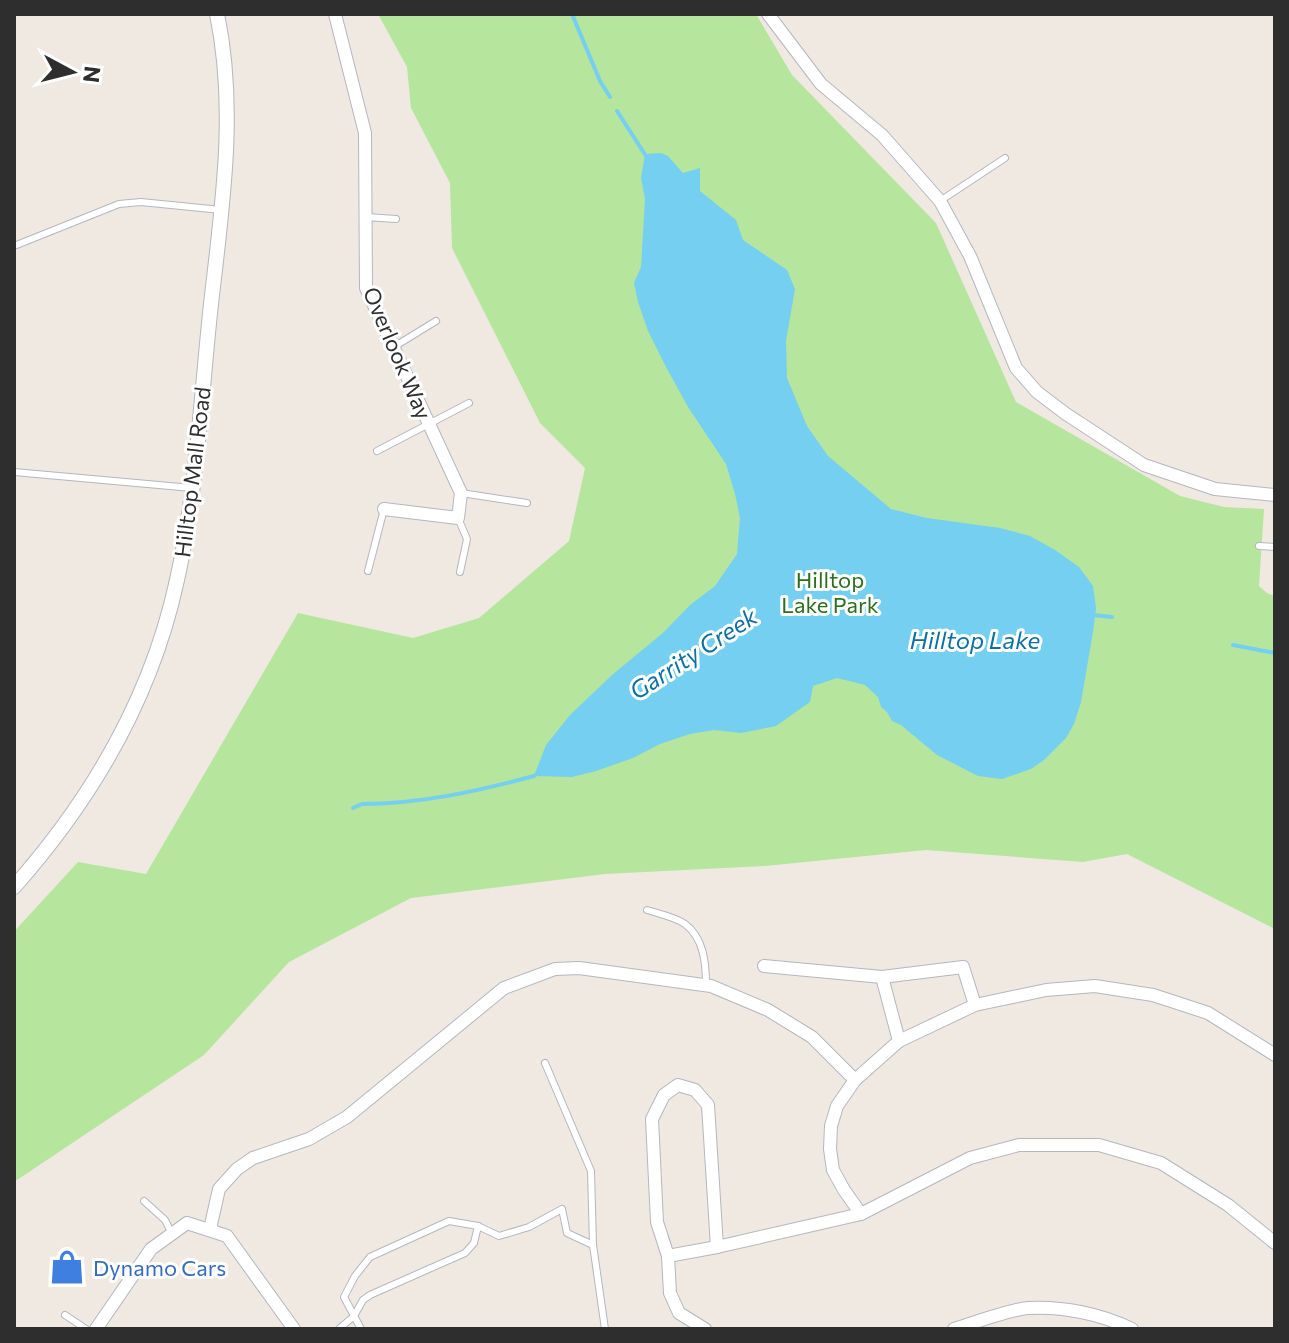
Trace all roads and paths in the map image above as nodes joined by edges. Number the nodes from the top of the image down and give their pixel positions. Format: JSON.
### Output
{"nodes":[{"id":1,"x":217,"y":14,"type":"edge"},
{"id":2,"x":335,"y":14,"type":"edge"},
{"id":3,"x":768,"y":14,"type":"edge"},
{"id":4,"x":1005,"y":158,"type":"dead end"},
{"id":5,"x":940,"y":201,"type":"junction"},
{"id":6,"x":221,"y":210,"type":"junction"},
{"id":7,"x":366,"y":217,"type":"junction"},
{"id":8,"x":396,"y":219,"type":"dead end"},
{"id":9,"x":14,"y":246,"type":"edge"},
{"id":10,"x":436,"y":321,"type":"dead end"},
{"id":11,"x":392,"y":348,"type":"junction"},
{"id":12,"x":469,"y":403,"type":"dead end"},
{"id":13,"x":429,"y":425,"type":"junction"},
{"id":14,"x":377,"y":451,"type":"dead end"},
{"id":15,"x":14,"y":472,"type":"edge"},
{"id":16,"x":192,"y":488,"type":"junction"},
{"id":17,"x":461,"y":493,"type":"junction"},
{"id":18,"x":1275,"y":495,"type":"edge"},
{"id":19,"x":527,"y":503,"type":"dead end"},
{"id":20,"x":384,"y":509,"type":"joint"},
{"id":21,"x":458,"y":518,"type":"junction"},
{"id":22,"x":1259,"y":546,"type":"dead end"},
{"id":23,"x":1275,"y":547,"type":"edge"},
{"id":24,"x":368,"y":571,"type":"dead end"},
{"id":25,"x":460,"y":572,"type":"dead end"},
{"id":26,"x":14,"y":887,"type":"edge"},
{"id":27,"x":647,"y":910,"type":"dead end"},
{"id":28,"x":764,"y":966,"type":"dead end"},
{"id":29,"x":882,"y":977,"type":"junction"},
{"id":30,"x":706,"y":985,"type":"junction"},
{"id":31,"x":975,"y":1005,"type":"junction"},
{"id":32,"x":899,"y":1041,"type":"junction"},
{"id":33,"x":1275,"y":1055,"type":"edge"},
{"id":34,"x":545,"y":1063,"type":"dead end"},
{"id":35,"x":855,"y":1080,"type":"junction"},
{"id":36,"x":144,"y":1201,"type":"dead end"},
{"id":37,"x":861,"y":1214,"type":"junction"},
{"id":38,"x":478,"y":1226,"type":"junction"},
{"id":39,"x":210,"y":1229,"type":"junction"},
{"id":40,"x":172,"y":1234,"type":"junction"},
{"id":41,"x":1275,"y":1243,"type":"edge"},
{"id":42,"x":593,"y":1245,"type":"junction"},
{"id":43,"x":717,"y":1247,"type":"junction"},
{"id":44,"x":668,"y":1256,"type":"junction"},
{"id":45,"x":65,"y":1315,"type":"dead end"},
{"id":46,"x":354,"y":1316,"type":"junction"},
{"id":47,"x":86,"y":1329,"type":"edge"},
{"id":48,"x":96,"y":1329,"type":"edge"},
{"id":49,"x":294,"y":1329,"type":"edge"},
{"id":50,"x":339,"y":1329,"type":"edge"},
{"id":51,"x":361,"y":1329,"type":"edge"},
{"id":52,"x":605,"y":1329,"type":"edge"},
{"id":53,"x":705,"y":1329,"type":"edge"},
{"id":54,"x":954,"y":1329,"type":"edge"},
{"id":55,"x":1132,"y":1329,"type":"edge"}],
"edges":[{"from":1,"to":6,"type":"street","name":"Hilltop Mall Road"},
{"from":2,"to":7,"type":"street","name":"Overlook Way"},
{"from":3,"to":5,"type":"street"},
{"from":4,"to":5,"type":"lane"},
{"from":5,"to":18,"type":"street"},
{"from":6,"to":9,"type":"lane"},
{"from":6,"to":16,"type":"street","name":"Hilltop Mall Road"},
{"from":7,"to":8,"type":"lane"},
{"from":7,"to":11,"type":"street","name":"Overlook Way"},
{"from":10,"to":11,"type":"lane"},
{"from":11,"to":13,"type":"street","name":"Overlook Way"},
{"from":12,"to":13,"type":"lane"},
{"from":13,"to":14,"type":"lane"},
{"from":13,"to":17,"type":"street","name":"Overlook Way"},
{"from":15,"to":16,"type":"lane"},
{"from":16,"to":26,"type":"street","name":"Hilltop Mall Road"},
{"from":17,"to":19,"type":"lane"},
{"from":17,"to":21,"type":"street"},
{"from":20,"to":21,"type":"street"},
{"from":20,"to":24,"type":"lane"},
{"from":21,"to":25,"type":"lane"},
{"from":22,"to":23,"type":"lane"},
{"from":27,"to":30,"type":"lane"},
{"from":28,"to":29,"type":"street"},
{"from":29,"to":31,"type":"street"},
{"from":29,"to":32,"type":"street"},
{"from":30,"to":35,"type":"street"},
{"from":30,"to":39,"type":"street"},
{"from":31,"to":32,"type":"street"},
{"from":31,"to":33,"type":"street"},
{"from":32,"to":35,"type":"street"},
{"from":34,"to":42,"type":"lane"},
{"from":35,"to":37,"type":"street"},
{"from":36,"to":40,"type":"lane"},
{"from":37,"to":41,"type":"street"},
{"from":37,"to":43,"type":"street"},
{"from":38,"to":42,"type":"lane"},
{"from":38,"to":46,"type":"lane"},
{"from":38,"to":46,"type":"lane"},
{"from":39,"to":40,"type":"street"},
{"from":39,"to":49,"type":"street"},
{"from":40,"to":48,"type":"street"},
{"from":42,"to":52,"type":"lane"},
{"from":43,"to":44,"type":"street"},
{"from":43,"to":44,"type":"street"},
{"from":44,"to":53,"type":"street"},
{"from":45,"to":47,"type":"lane"},
{"from":46,"to":50,"type":"lane"},
{"from":46,"to":51,"type":"lane"},
{"from":54,"to":55,"type":"street"}]}
